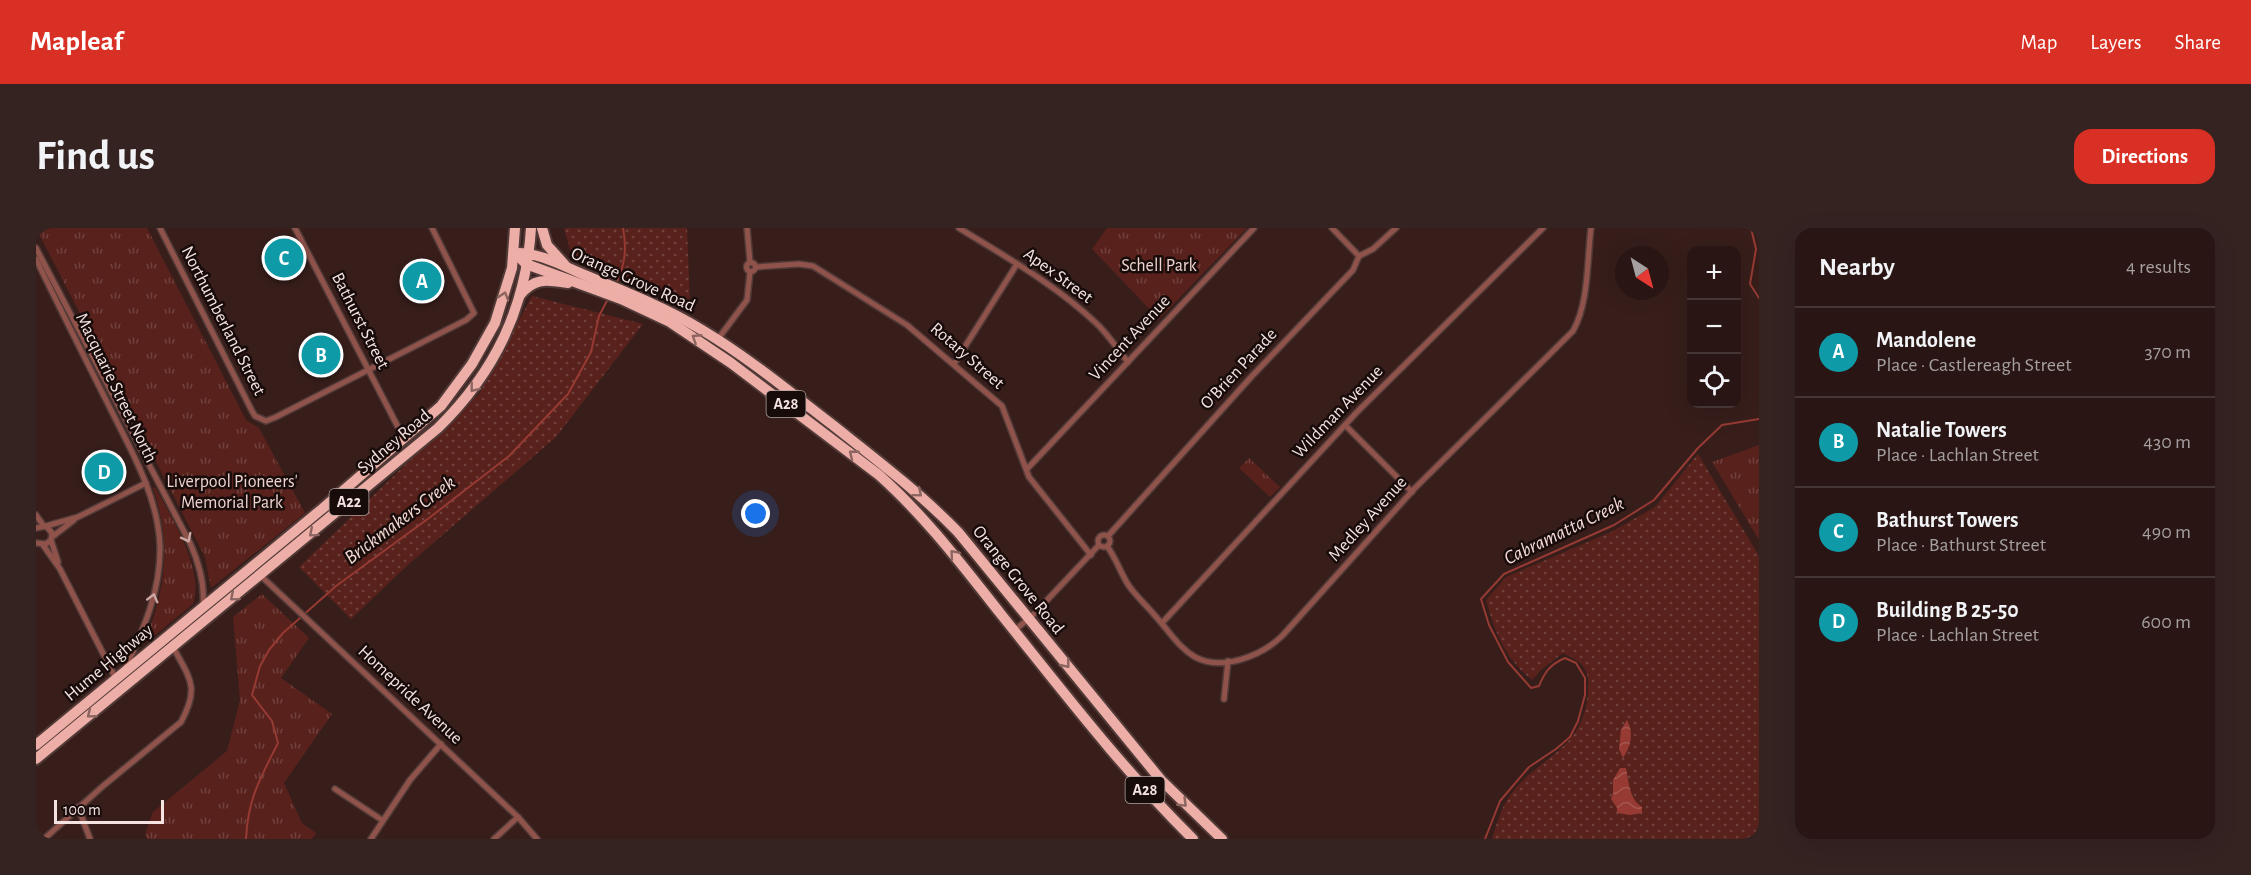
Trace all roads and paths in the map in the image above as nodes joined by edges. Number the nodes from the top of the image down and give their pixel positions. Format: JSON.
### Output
{"nodes":[{"id":1,"x":160,"y":228,"type":"edge"},
{"id":2,"x":295,"y":228,"type":"edge"},
{"id":3,"x":432,"y":228,"type":"edge"},
{"id":4,"x":515,"y":228,"type":"edge"},
{"id":5,"x":531,"y":228,"type":"edge"},
{"id":6,"x":542,"y":228,"type":"edge"},
{"id":7,"x":747,"y":228,"type":"edge"},
{"id":8,"x":959,"y":228,"type":"edge"},
{"id":9,"x":1254,"y":228,"type":"edge"},
{"id":10,"x":1332,"y":228,"type":"edge"},
{"id":11,"x":1396,"y":228,"type":"edge"},
{"id":12,"x":1543,"y":228,"type":"edge"},
{"id":13,"x":1591,"y":228,"type":"edge"},
{"id":14,"x":36,"y":248,"type":"edge"},
{"id":15,"x":514,"y":253,"type":"junction"},
{"id":16,"x":1359,"y":256,"type":"junction"},
{"id":17,"x":527,"y":258,"type":"junction"},
{"id":18,"x":36,"y":259,"type":"edge"},
{"id":19,"x":750,"y":262,"type":"junction"},
{"id":20,"x":1017,"y":264,"type":"junction"},
{"id":21,"x":756,"y":267,"type":"junction"},
{"id":22,"x":570,"y":269,"type":"junction"},
{"id":23,"x":750,"y":272,"type":"junction"},
{"id":24,"x":586,"y":285,"type":"junction"},
{"id":25,"x":605,"y":288,"type":"junction"},
{"id":26,"x":622,"y":295,"type":"junction"},
{"id":27,"x":519,"y":297,"type":"junction"},
{"id":28,"x":718,"y":339,"type":"junction"},
{"id":29,"x":1128,"y":362,"type":"junction"},
{"id":30,"x":954,"y":364,"type":"junction"},
{"id":31,"x":368,"y":370,"type":"junction"},
{"id":32,"x":1345,"y":425,"type":"junction"},
{"id":33,"x":398,"y":427,"type":"dead end"},
{"id":34,"x":1027,"y":469,"type":"junction"},
{"id":35,"x":146,"y":483,"type":"junction"},
{"id":36,"x":1412,"y":492,"type":"junction"},
{"id":37,"x":36,"y":515,"type":"edge"},
{"id":38,"x":78,"y":517,"type":"junction"},
{"id":39,"x":45,"y":526,"type":"junction"},
{"id":40,"x":36,"y":528,"type":"edge"},
{"id":41,"x":1108,"y":536,"type":"junction"},
{"id":42,"x":52,"y":538,"type":"junction"},
{"id":43,"x":39,"y":545,"type":"edge"},
{"id":44,"x":1099,"y":545,"type":"junction"},
{"id":45,"x":1107,"y":546,"type":"junction"},
{"id":46,"x":1091,"y":555,"type":"junction"},
{"id":47,"x":252,"y":566,"type":"junction"},
{"id":48,"x":60,"y":570,"type":"junction"},
{"id":49,"x":260,"y":575,"type":"junction"},
{"id":50,"x":202,"y":607,"type":"junction"},
{"id":51,"x":1029,"y":619,"type":"junction"},
{"id":52,"x":1161,"y":623,"type":"junction"},
{"id":53,"x":1014,"y":630,"type":"junction"},
{"id":54,"x":189,"y":634,"type":"junction"},
{"id":55,"x":173,"y":647,"type":"junction"},
{"id":56,"x":1228,"y":661,"type":"junction"},
{"id":57,"x":120,"y":675,"type":"junction"},
{"id":58,"x":1224,"y":699,"type":"dead end"},
{"id":59,"x":36,"y":743,"type":"edge"},
{"id":60,"x":441,"y":744,"type":"junction"},
{"id":61,"x":36,"y":759,"type":"edge"},
{"id":62,"x":335,"y":789,"type":"dead end"},
{"id":63,"x":78,"y":807,"type":"junction"},
{"id":64,"x":518,"y":817,"type":"junction"},
{"id":65,"x":382,"y":820,"type":"junction"},
{"id":66,"x":44,"y":839,"type":"edge"},
{"id":67,"x":90,"y":839,"type":"edge"},
{"id":68,"x":371,"y":839,"type":"edge"},
{"id":69,"x":494,"y":839,"type":"edge"},
{"id":70,"x":537,"y":839,"type":"edge"},
{"id":71,"x":1193,"y":839,"type":"edge"},
{"id":72,"x":1222,"y":839,"type":"edge"}],
"edges":[{"from":1,"to":31,"type":"street","name":"Northumberland Street"},
{"from":2,"to":31,"type":"street","name":"Bathurst Street"},
{"from":3,"to":31,"type":"street"},
{"from":4,"to":15,"type":"highway","name":"Sydney Road"},
{"from":5,"to":17,"type":"highway","number":"A22"},
{"from":6,"to":22,"type":"highway","number":"A28"},
{"from":7,"to":19,"type":"street"},
{"from":8,"to":20,"type":"street","name":"Apex Street"},
{"from":9,"to":29,"type":"street","name":"Vincent Avenue"},
{"from":10,"to":16,"type":"street"},
{"from":11,"to":16,"type":"street","name":"O'Brien Parade"},
{"from":12,"to":32,"type":"street","name":"Wildman Avenue"},
{"from":13,"to":36,"type":"street","name":"Medley Avenue"},
{"from":14,"to":50,"type":"street","name":"Macquarie Street North","one_way":true},
{"from":15,"to":17,"type":"highway","name":"Orange Grove Road"},
{"from":47,"to":15,"type":"highway","name":"Sydney Road","number":"A22","one_way":true},
{"from":16,"to":41,"type":"street","name":"O'Brien Parade"},
{"from":17,"to":22,"type":"highway","name":"Orange Grove Road"},
{"from":17,"to":24,"type":"highway","name":"Orange Grove Road","number":"A28"},
{"from":17,"to":27,"type":"highway","name":"Sydney Road","number":"A22"},
{"from":18,"to":35,"type":"street","name":"Macquarie Street North"},
{"from":19,"to":21,"type":"street"},
{"from":19,"to":23,"type":"street"},
{"from":20,"to":29,"type":"street","name":"Apex Street"},
{"from":20,"to":30,"type":"street"},
{"from":21,"to":23,"type":"street"},
{"from":21,"to":30,"type":"street","name":"Rotary Street"},
{"from":22,"to":25,"type":"highway","name":"Orange Grove Road","number":"A28"},
{"from":23,"to":28,"type":"street"},
{"from":24,"to":25,"type":"highway","name":"Orange Grove Road","number":"A28"},
{"from":24,"to":27,"type":"highway"},
{"from":25,"to":26,"type":"highway","name":"Orange Grove Road","number":"A28"},
{"from":26,"to":28,"type":"highway","name":"Orange Grove Road","number":"A28"},
{"from":53,"to":26,"type":"highway","name":"Orange Grove Road","number":"A28","one_way":true},
{"from":27,"to":49,"type":"highway","name":"Sydney Road","number":"A22","one_way":true},
{"from":28,"to":51,"type":"highway","name":"Orange Grove Road","number":"A28","one_way":true},
{"from":29,"to":34,"type":"street","name":"Vincent Avenue"},
{"from":30,"to":34,"type":"street","name":"Rotary Street"},
{"from":31,"to":33,"type":"street","name":"Bathurst Street"},
{"from":32,"to":36,"type":"street"},
{"from":32,"to":52,"type":"street","name":"Wildman Avenue"},
{"from":34,"to":46,"type":"street","name":"Rotary Street"},
{"from":35,"to":38,"type":"street"},
{"from":57,"to":35,"type":"street","name":"Macquarie Street North","one_way":true},
{"from":36,"to":56,"type":"street","name":"Medley Avenue"},
{"from":37,"to":39,"type":"street"},
{"from":38,"to":39,"type":"street"},
{"from":38,"to":42,"type":"street"},
{"from":39,"to":40,"type":"street"},
{"from":39,"to":42,"type":"street"},
{"from":41,"to":44,"type":"street"},
{"from":41,"to":45,"type":"street"},
{"from":42,"to":43,"type":"street"},
{"from":42,"to":48,"type":"street"},
{"from":43,"to":48,"type":"street"},
{"from":44,"to":45,"type":"street"},
{"from":44,"to":46,"type":"street"},
{"from":45,"to":52,"type":"street","name":"Medley Avenue"},
{"from":46,"to":51,"type":"street"},
{"from":47,"to":49,"type":"highway"},
{"from":47,"to":50,"type":"highway","name":"Sydney Road","number":"A22"},
{"from":48,"to":57,"type":"street"},
{"from":49,"to":54,"type":"highway","name":"Sydney Road","number":"A22","one_way":true},
{"from":49,"to":60,"type":"street","name":"Homepride Avenue"},
{"from":50,"to":54,"type":"street","name":"Macquarie Street North"},
{"from":50,"to":57,"type":"highway","name":"Hume Highway","number":"A22"},
{"from":51,"to":53,"type":"street"},
{"from":51,"to":72,"type":"highway","name":"Orange Grove Road","number":"A28","one_way":true},
{"from":52,"to":56,"type":"street","name":"Medley Avenue"},
{"from":53,"to":71,"type":"highway","name":"Orange Grove Road","number":"A28"},
{"from":54,"to":55,"type":"highway","name":"Hume Highway","number":"A22"},
{"from":55,"to":61,"type":"highway","name":"Hume Highway","number":"A22","one_way":true},
{"from":55,"to":63,"type":"street"},
{"from":56,"to":58,"type":"street"},
{"from":57,"to":59,"type":"highway","name":"Hume Highway","number":"A22"},
{"from":60,"to":64,"type":"street","name":"Homepride Avenue"},
{"from":60,"to":65,"type":"street"},
{"from":62,"to":65,"type":"street"},
{"from":63,"to":66,"type":"street"},
{"from":63,"to":67,"type":"street"},
{"from":64,"to":69,"type":"street"},
{"from":64,"to":70,"type":"street","name":"Homepride Avenue"},
{"from":65,"to":68,"type":"street"}]}
